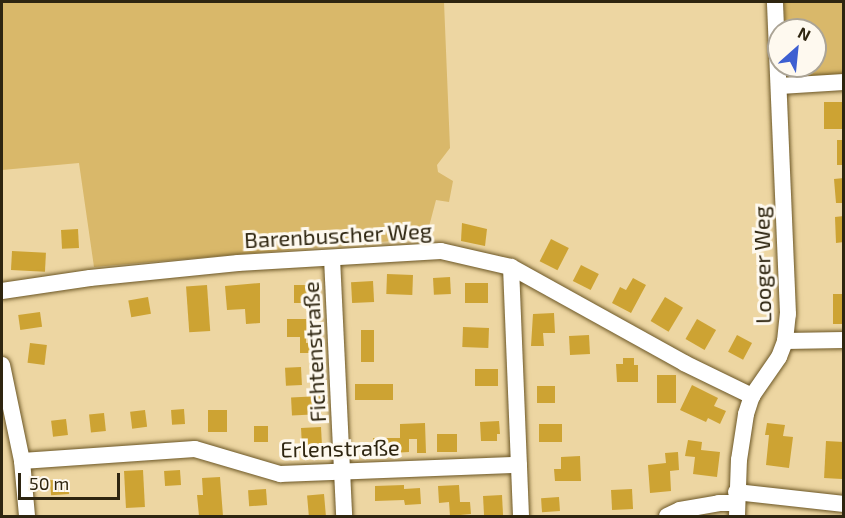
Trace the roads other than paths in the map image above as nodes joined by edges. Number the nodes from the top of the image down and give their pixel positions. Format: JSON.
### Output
{"nodes":[{"id":1,"x":776,"y":2,"type":"edge"},
{"id":2,"x":843,"y":82,"type":"edge"},
{"id":3,"x":780,"y":86,"type":"junction"},
{"id":4,"x":332,"y":258,"type":"junction"},
{"id":5,"x":512,"y":267,"type":"junction"},
{"id":6,"x":2,"y":291,"type":"edge"},
{"id":7,"x":843,"y":340,"type":"edge"},
{"id":8,"x":785,"y":341,"type":"junction"},
{"id":9,"x":2,"y":364,"type":"edge"},
{"id":10,"x":752,"y":396,"type":"junction"},
{"id":11,"x":22,"y":461,"type":"junction"},
{"id":12,"x":519,"y":465,"type":"junction"},
{"id":13,"x":342,"y":472,"type":"junction"},
{"id":14,"x":737,"y":504,"type":"edge"},
{"id":15,"x":843,"y":504,"type":"edge"},
{"id":16,"x":27,"y":516,"type":"edge"},
{"id":17,"x":344,"y":516,"type":"edge"},
{"id":18,"x":521,"y":516,"type":"edge"},
{"id":19,"x":667,"y":516,"type":"edge"}],
"edges":[{"from":1,"to":3,"type":"street","name":"Looger Weg"},
{"from":2,"to":3,"type":"street"},
{"from":3,"to":8,"type":"street","name":"Looger Weg"},
{"from":4,"to":5,"type":"street","name":"Barenbuscher Weg"},
{"from":4,"to":6,"type":"street","name":"Barenbuscher Weg"},
{"from":4,"to":13,"type":"street","name":"Fichtenstraße"},
{"from":5,"to":10,"type":"street","name":"Barenbuscher Weg"},
{"from":5,"to":12,"type":"street"},
{"from":7,"to":8,"type":"street"},
{"from":8,"to":10,"type":"street","name":"Looger Weg"},
{"from":9,"to":11,"type":"street"},
{"from":10,"to":14,"type":"street","name":"Looger Weg"},
{"from":11,"to":13,"type":"street","name":"Erlenstraße"},
{"from":11,"to":16,"type":"street"},
{"from":12,"to":13,"type":"street","name":"Erlenstraße"},
{"from":12,"to":18,"type":"street"},
{"from":13,"to":17,"type":"street","name":"Fichtenstraße"},
{"from":14,"to":15,"type":"street"},
{"from":14,"to":19,"type":"street"}]}
